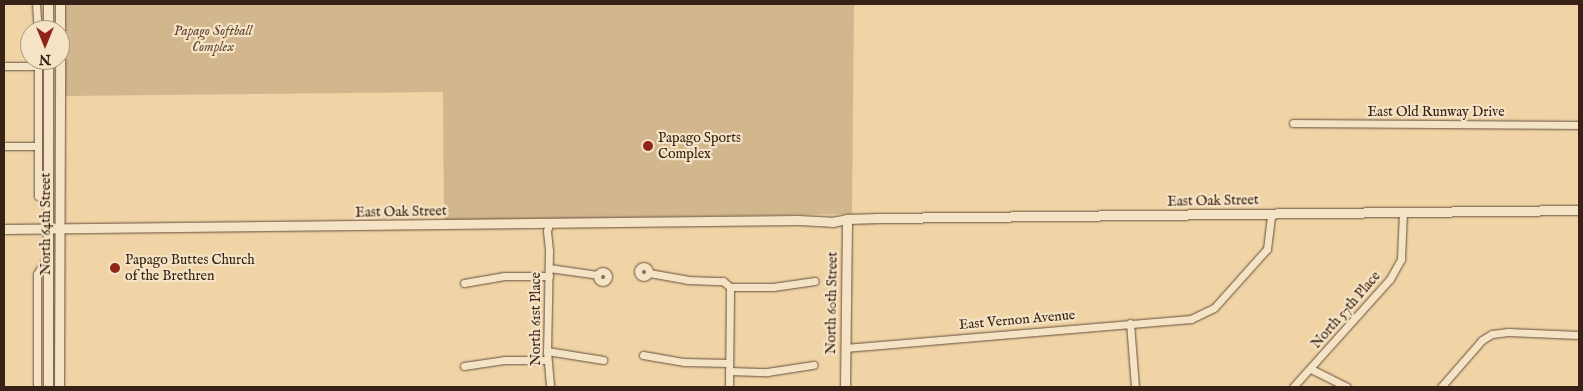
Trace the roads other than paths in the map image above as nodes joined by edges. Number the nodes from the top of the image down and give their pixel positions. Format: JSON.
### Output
{"nodes":[{"id":1,"x":36,"y":4,"type":"edge"},
{"id":2,"x":48,"y":4,"type":"edge"},
{"id":3,"x":60,"y":4,"type":"edge"},
{"id":4,"x":37,"y":20,"type":"edge"},
{"id":5,"x":48,"y":20,"type":"edge"},
{"id":6,"x":60,"y":20,"type":"edge"},
{"id":7,"x":20,"y":65,"type":"edge"},
{"id":8,"x":4,"y":66,"type":"edge"},
{"id":9,"x":38,"y":70,"type":"edge"},
{"id":10,"x":48,"y":70,"type":"edge"},
{"id":11,"x":60,"y":70,"type":"edge"},
{"id":12,"x":1293,"y":123,"type":"dead end"},
{"id":13,"x":1579,"y":125,"type":"edge"},
{"id":14,"x":4,"y":146,"type":"edge"},
{"id":15,"x":38,"y":146,"type":"junction"},
{"id":16,"x":38,"y":196,"type":"dead end"},
{"id":17,"x":1579,"y":210,"type":"edge"},
{"id":18,"x":1403,"y":212,"type":"junction"},
{"id":19,"x":1271,"y":214,"type":"junction"},
{"id":20,"x":846,"y":219,"type":"junction"},
{"id":21,"x":549,"y":224,"type":"junction"},
{"id":22,"x":49,"y":228,"type":"junction"},
{"id":23,"x":60,"y":228,"type":"junction"},
{"id":24,"x":4,"y":229,"type":"edge"},
{"id":25,"x":49,"y":256,"type":"junction"},
{"id":26,"x":549,"y":268,"type":"junction"},
{"id":27,"x":649,"y":273,"type":"dead end"},
{"id":28,"x":549,"y":276,"type":"junction"},
{"id":29,"x":598,"y":276,"type":"dead end"},
{"id":30,"x":815,"y":281,"type":"dead end"},
{"id":31,"x":464,"y":283,"type":"dead end"},
{"id":32,"x":730,"y":287,"type":"junction"},
{"id":33,"x":1130,"y":323,"type":"junction"},
{"id":34,"x":1579,"y":335,"type":"edge"},
{"id":35,"x":845,"y":348,"type":"junction"},
{"id":36,"x":547,"y":351,"type":"junction"},
{"id":37,"x":643,"y":355,"type":"dead end"},
{"id":38,"x":548,"y":360,"type":"junction"},
{"id":39,"x":603,"y":360,"type":"dead end"},
{"id":40,"x":813,"y":365,"type":"dead end"},
{"id":41,"x":464,"y":366,"type":"dead end"},
{"id":42,"x":729,"y":367,"type":"junction"},
{"id":43,"x":1311,"y":369,"type":"junction"},
{"id":44,"x":37,"y":387,"type":"edge"},
{"id":45,"x":48,"y":387,"type":"edge"},
{"id":46,"x":59,"y":387,"type":"edge"},
{"id":47,"x":550,"y":387,"type":"edge"},
{"id":48,"x":729,"y":387,"type":"edge"},
{"id":49,"x":845,"y":387,"type":"edge"},
{"id":50,"x":1135,"y":387,"type":"edge"},
{"id":51,"x":1292,"y":387,"type":"edge"},
{"id":52,"x":1347,"y":387,"type":"edge"},
{"id":53,"x":1441,"y":387,"type":"edge"}],
"edges":[{"from":1,"to":4,"type":"street"},
{"from":2,"to":5,"type":"street"},
{"from":3,"to":6,"type":"street"},
{"from":7,"to":8,"type":"street"},
{"from":9,"to":15,"type":"street","name":"North 64th Street"},
{"from":10,"to":22,"type":"street","name":"North 64th Street"},
{"from":11,"to":23,"type":"street","name":"North 64th Street"},
{"from":12,"to":13,"type":"street","name":"East Old Runway Drive"},
{"from":14,"to":15,"type":"street"},
{"from":15,"to":16,"type":"street","name":"North 64th Street"},
{"from":17,"to":18,"type":"street","name":"East Oak Street"},
{"from":18,"to":19,"type":"street","name":"East Oak Street"},
{"from":18,"to":43,"type":"street","name":"North 57th Place"},
{"from":19,"to":20,"type":"street","name":"East Oak Street"},
{"from":19,"to":33,"type":"street","name":"East Vernon Avenue"},
{"from":20,"to":21,"type":"street","name":"East Oak Street"},
{"from":20,"to":35,"type":"street","name":"North 60th Street"},
{"from":21,"to":23,"type":"street","name":"East Oak Street"},
{"from":21,"to":26,"type":"street","name":"North 61st Place"},
{"from":22,"to":23,"type":"street","name":"East Oak Street"},
{"from":22,"to":24,"type":"street","name":"East Oak Street"},
{"from":22,"to":25,"type":"street","name":"North 64th Street"},
{"from":23,"to":46,"type":"street","name":"North 64th Street"},
{"from":25,"to":44,"type":"street","name":"North 64th Street"},
{"from":25,"to":45,"type":"street","name":"North 64th Street"},
{"from":26,"to":28,"type":"street","name":"North 61st Place"},
{"from":26,"to":29,"type":"street"},
{"from":27,"to":32,"type":"street"},
{"from":28,"to":31,"type":"street"},
{"from":28,"to":36,"type":"street","name":"North 61st Place"},
{"from":30,"to":32,"type":"street"},
{"from":32,"to":42,"type":"street"},
{"from":33,"to":35,"type":"street","name":"East Vernon Avenue"},
{"from":33,"to":50,"type":"street"},
{"from":34,"to":53,"type":"street"},
{"from":35,"to":49,"type":"street","name":"North 60th Street"},
{"from":36,"to":38,"type":"street","name":"North 61st Place"},
{"from":36,"to":39,"type":"street"},
{"from":37,"to":42,"type":"street"},
{"from":38,"to":41,"type":"street"},
{"from":38,"to":47,"type":"street","name":"North 61st Place"},
{"from":40,"to":42,"type":"street"},
{"from":42,"to":48,"type":"street"},
{"from":43,"to":51,"type":"street","name":"North 57th Place"},
{"from":43,"to":52,"type":"street"}]}
